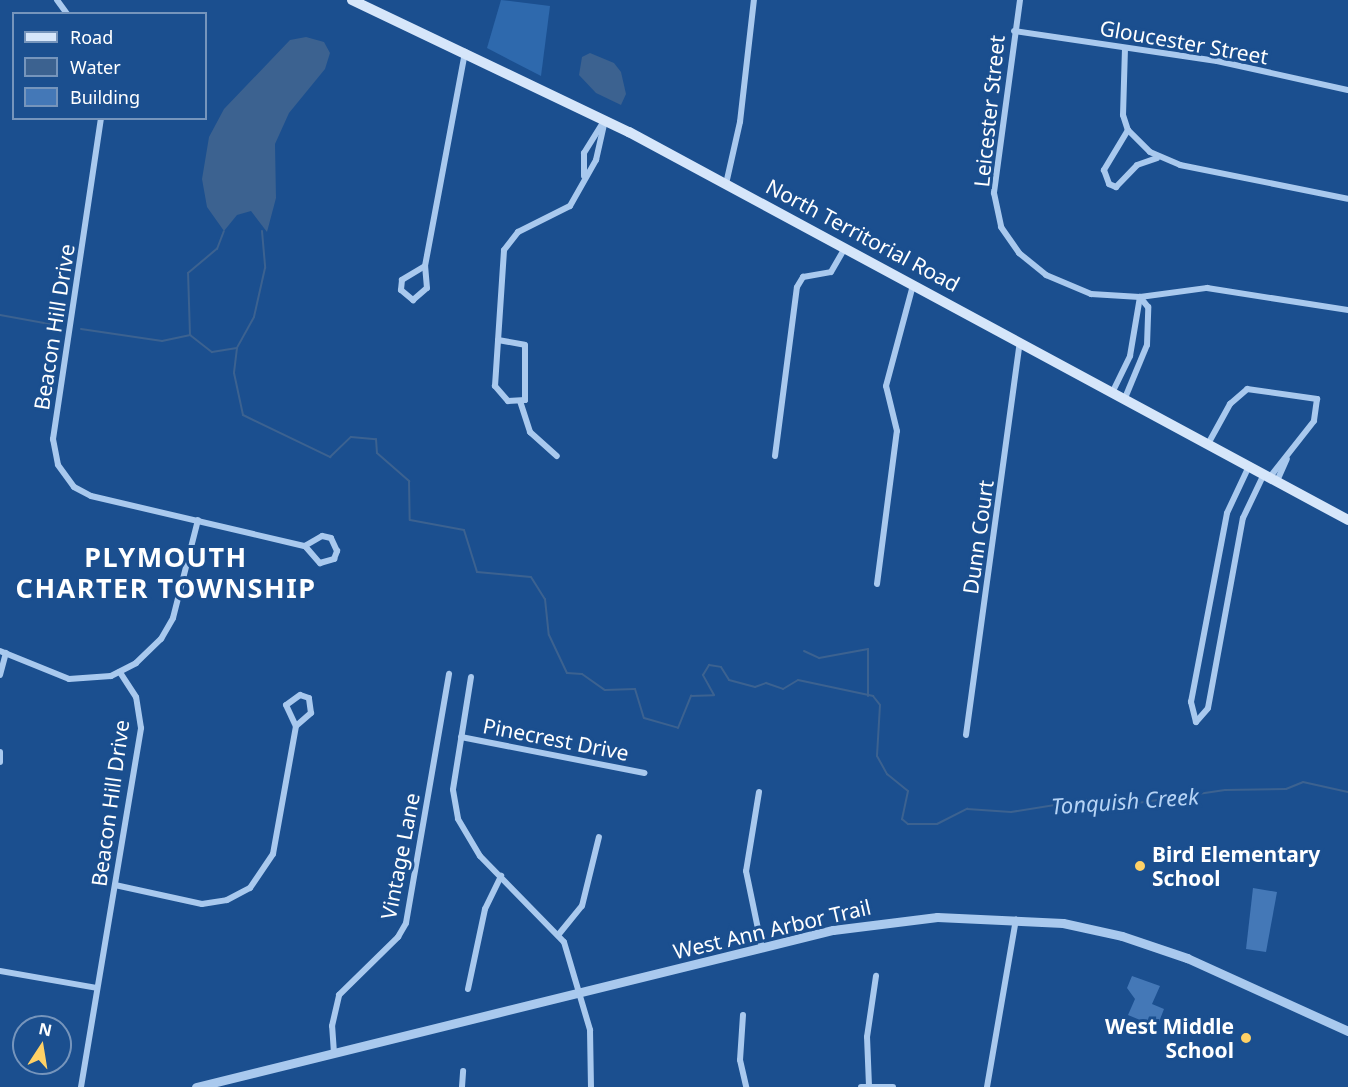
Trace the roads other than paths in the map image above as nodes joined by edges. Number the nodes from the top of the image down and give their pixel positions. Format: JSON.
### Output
{"nodes":[{"id":1,"x":352,"y":0,"type":"edge"},
{"id":2,"x":754,"y":0,"type":"edge"},
{"id":3,"x":1020,"y":0,"type":"edge"},
{"id":4,"x":1014,"y":31,"type":"junction"},
{"id":5,"x":1125,"y":48,"type":"junction"},
{"id":6,"x":466,"y":50,"type":"junction"},
{"id":7,"x":1348,"y":90,"type":"edge"},
{"id":8,"x":101,"y":120,"type":"edge"},
{"id":9,"x":605,"y":120,"type":"junction"},
{"id":10,"x":1128,"y":130,"type":"junction"},
{"id":11,"x":1157,"y":158,"type":"junction"},
{"id":12,"x":584,"y":176,"type":"junction"},
{"id":13,"x":726,"y":184,"type":"junction"},
{"id":14,"x":1348,"y":199,"type":"edge"},
{"id":15,"x":845,"y":248,"type":"junction"},
{"id":16,"x":425,"y":266,"type":"junction"},
{"id":17,"x":914,"y":285,"type":"junction"},
{"id":18,"x":1140,"y":297,"type":"junction"},
{"id":19,"x":1348,"y":310,"type":"edge"},
{"id":20,"x":498,"y":340,"type":"junction"},
{"id":21,"x":1020,"y":342,"type":"junction"},
{"id":22,"x":1113,"y":391,"type":"junction"},
{"id":23,"x":1125,"y":398,"type":"junction"},
{"id":24,"x":520,"y":401,"type":"junction"},
{"id":25,"x":1208,"y":444,"type":"junction"},
{"id":26,"x":557,"y":456,"type":"dead end"},
{"id":27,"x":775,"y":456,"type":"dead end"},
{"id":28,"x":1249,"y":466,"type":"junction"},
{"id":29,"x":1271,"y":477,"type":"junction"},
{"id":30,"x":198,"y":520,"type":"junction"},
{"id":31,"x":1348,"y":520,"type":"edge"},
{"id":32,"x":1223,"y":538,"type":"junction"},
{"id":33,"x":1238,"y":540,"type":"junction"},
{"id":34,"x":305,"y":546,"type":"junction"},
{"id":35,"x":877,"y":584,"type":"dead end"},
{"id":36,"x":1211,"y":600,"type":"junction"},
{"id":37,"x":1226,"y":603,"type":"junction"},
{"id":38,"x":3,"y":652,"type":"edge"},
{"id":39,"x":120,"y":672,"type":"junction"},
{"id":40,"x":449,"y":674,"type":"dead end"},
{"id":41,"x":0,"y":675,"type":"edge"},
{"id":42,"x":471,"y":677,"type":"dead end"},
{"id":43,"x":296,"y":726,"type":"junction"},
{"id":44,"x":966,"y":735,"type":"dead end"},
{"id":45,"x":461,"y":737,"type":"junction"},
{"id":46,"x":0,"y":752,"type":"edge"},
{"id":47,"x":0,"y":762,"type":"edge"},
{"id":48,"x":645,"y":773,"type":"dead end"},
{"id":49,"x":759,"y":792,"type":"dead end"},
{"id":50,"x":599,"y":837,"type":"dead end"},
{"id":51,"x":501,"y":876,"type":"junction"},
{"id":52,"x":115,"y":885,"type":"junction"},
{"id":53,"x":1016,"y":919,"type":"junction"},
{"id":54,"x":559,"y":934,"type":"junction"},
{"id":55,"x":762,"y":948,"type":"junction"},
{"id":56,"x":0,"y":971,"type":"edge"},
{"id":57,"x":876,"y":976,"type":"dead end"},
{"id":58,"x":97,"y":988,"type":"junction"},
{"id":59,"x":468,"y":988,"type":"dead end"},
{"id":60,"x":581,"y":992,"type":"junction"},
{"id":61,"x":743,"y":1015,"type":"dead end"},
{"id":62,"x":1348,"y":1031,"type":"edge"},
{"id":63,"x":334,"y":1053,"type":"junction"},
{"id":64,"x":463,"y":1071,"type":"dead end"},
{"id":65,"x":869,"y":1086,"type":"edge"},
{"id":66,"x":81,"y":1087,"type":"edge"},
{"id":67,"x":196,"y":1087,"type":"edge"},
{"id":68,"x":462,"y":1087,"type":"edge"},
{"id":69,"x":591,"y":1087,"type":"edge"},
{"id":70,"x":746,"y":1087,"type":"edge"},
{"id":71,"x":861,"y":1087,"type":"edge"},
{"id":72,"x":892,"y":1087,"type":"edge"},
{"id":73,"x":987,"y":1087,"type":"edge"}],
"edges":[{"from":1,"to":6,"type":"main road","name":"North Territorial Road"},
{"from":2,"to":13,"type":"street"},
{"from":3,"to":4,"type":"street","name":"Leicester Street"},
{"from":4,"to":5,"type":"street","name":"Gloucester Street"},
{"from":4,"to":18,"type":"street","name":"Leicester Street"},
{"from":5,"to":7,"type":"street","name":"Gloucester Street"},
{"from":5,"to":10,"type":"street"},
{"from":6,"to":9,"type":"main road","name":"North Territorial Road"},
{"from":6,"to":16,"type":"street"},
{"from":8,"to":30,"type":"street","name":"Beacon Hill Drive"},
{"from":9,"to":12,"type":"street"},
{"from":9,"to":12,"type":"street"},
{"from":9,"to":13,"type":"main road","name":"North Territorial Road"},
{"from":10,"to":11,"type":"street"},
{"from":10,"to":11,"type":"street"},
{"from":11,"to":14,"type":"street"},
{"from":12,"to":20,"type":"street"},
{"from":13,"to":15,"type":"main road","name":"North Territorial Road"},
{"from":15,"to":17,"type":"main road","name":"North Territorial Road"},
{"from":15,"to":27,"type":"street"},
{"from":16,"to":16,"type":"street"},
{"from":17,"to":21,"type":"main road","name":"North Territorial Road"},
{"from":17,"to":35,"type":"street"},
{"from":18,"to":19,"type":"street"},
{"from":18,"to":22,"type":"street"},
{"from":18,"to":23,"type":"street"},
{"from":20,"to":24,"type":"street"},
{"from":20,"to":24,"type":"street"},
{"from":21,"to":22,"type":"main road","name":"North Territorial Road"},
{"from":21,"to":44,"type":"street","name":"Dunn Court"},
{"from":22,"to":23,"type":"main road","name":"North Territorial Road"},
{"from":23,"to":25,"type":"main road","name":"North Territorial Road"},
{"from":24,"to":26,"type":"street"},
{"from":25,"to":28,"type":"main road","name":"North Territorial Road"},
{"from":25,"to":29,"type":"street"},
{"from":28,"to":29,"type":"main road","name":"North Territorial Road"},
{"from":28,"to":32,"type":"street"},
{"from":29,"to":31,"type":"main road","name":"North Territorial Road"},
{"from":29,"to":33,"type":"street"},
{"from":30,"to":34,"type":"street","name":"Beacon Hill Drive"},
{"from":30,"to":39,"type":"street"},
{"from":32,"to":33,"type":"street"},
{"from":32,"to":36,"type":"street"},
{"from":33,"to":37,"type":"street"},
{"from":34,"to":34,"type":"street"},
{"from":36,"to":37,"type":"street"},
{"from":36,"to":37,"type":"street"},
{"from":38,"to":39,"type":"street"},
{"from":38,"to":41,"type":"street"},
{"from":39,"to":52,"type":"street","name":"Beacon Hill Drive"},
{"from":40,"to":63,"type":"street","name":"Vintage Lane"},
{"from":42,"to":45,"type":"street","name":"Pinecrest Drive"},
{"from":43,"to":43,"type":"street"},
{"from":43,"to":52,"type":"street"},
{"from":45,"to":48,"type":"street","name":"Pinecrest Drive"},
{"from":45,"to":51,"type":"street","name":"Pinecrest Drive"},
{"from":46,"to":47,"type":"street"},
{"from":49,"to":55,"type":"street"},
{"from":50,"to":54,"type":"street"},
{"from":51,"to":54,"type":"street","name":"Pinecrest Drive"},
{"from":51,"to":59,"type":"street"},
{"from":52,"to":58,"type":"street","name":"Beacon Hill Drive"},
{"from":53,"to":55,"type":"street","name":"West Ann Arbor Trail"},
{"from":53,"to":62,"type":"street","name":"West Ann Arbor Trail"},
{"from":53,"to":73,"type":"street"},
{"from":54,"to":60,"type":"street","name":"Pinecrest Drive"},
{"from":55,"to":60,"type":"street","name":"West Ann Arbor Trail"},
{"from":56,"to":58,"type":"street"},
{"from":57,"to":65,"type":"street"},
{"from":58,"to":66,"type":"street","name":"Beacon Hill Drive"},
{"from":60,"to":63,"type":"street","name":"West Ann Arbor Trail"},
{"from":60,"to":69,"type":"street","name":"Pinecrest Drive"},
{"from":61,"to":70,"type":"street"},
{"from":63,"to":67,"type":"street","name":"West Ann Arbor Trail"},
{"from":64,"to":68,"type":"street"},
{"from":65,"to":71,"type":"street"},
{"from":65,"to":72,"type":"street"}]}
